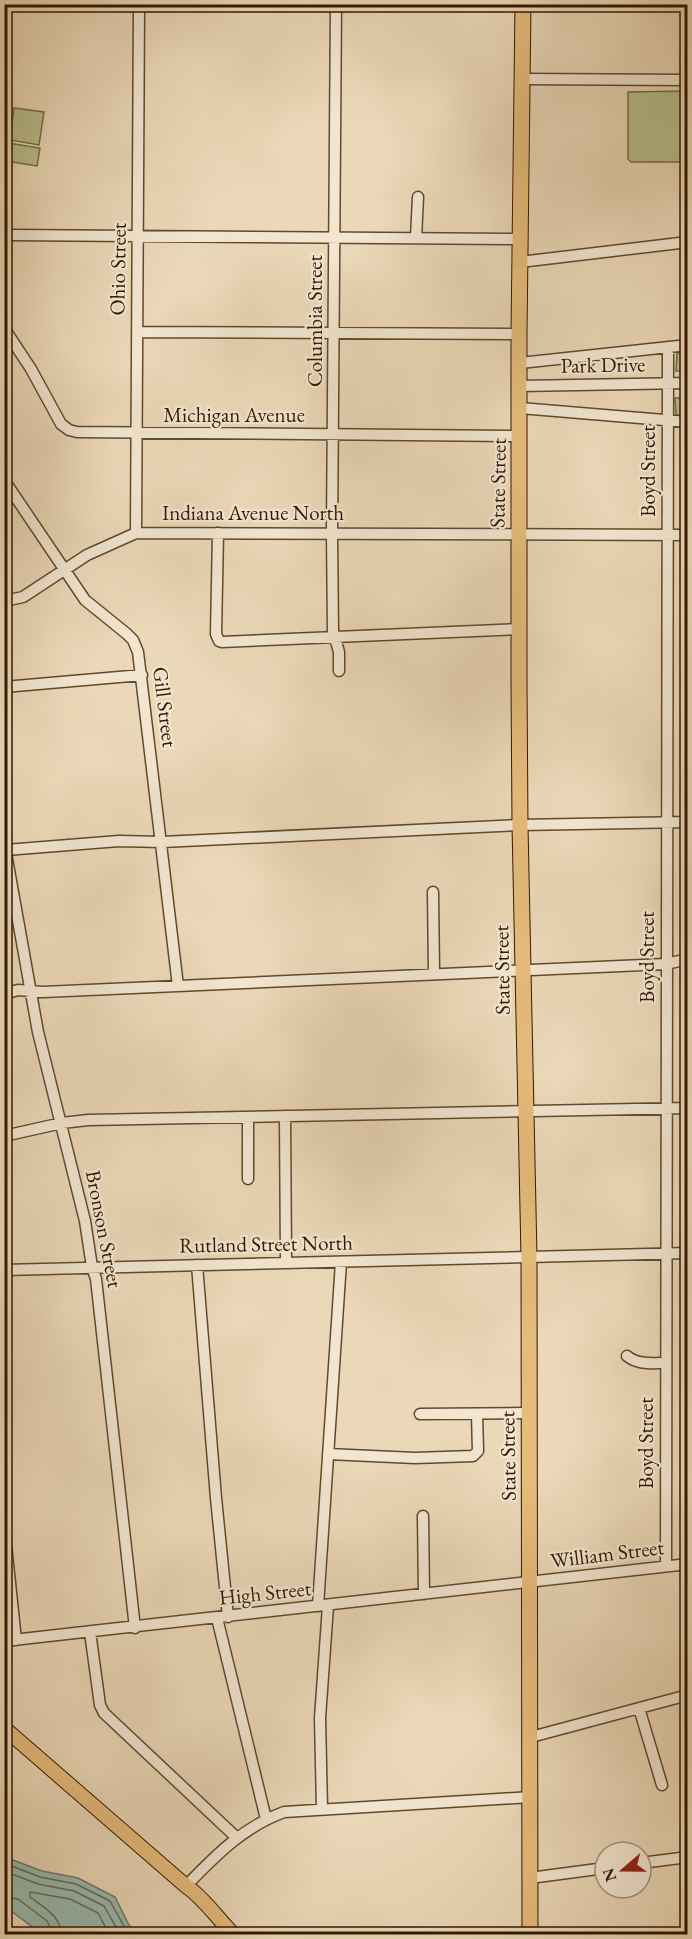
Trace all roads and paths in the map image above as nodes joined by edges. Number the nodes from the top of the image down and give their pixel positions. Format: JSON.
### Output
{"nodes":[{"id":1,"x":139,"y":4,"type":"edge"},
{"id":2,"x":336,"y":4,"type":"edge"},
{"id":3,"x":523,"y":4,"type":"edge"},
{"id":4,"x":522,"y":79,"type":"junction"},
{"id":5,"x":687,"y":80,"type":"edge"},
{"id":6,"x":417,"y":197,"type":"dead end"},
{"id":7,"x":11,"y":235,"type":"dead end"},
{"id":8,"x":139,"y":237,"type":"junction"},
{"id":9,"x":335,"y":237,"type":"junction"},
{"id":10,"x":416,"y":238,"type":"junction"},
{"id":11,"x":521,"y":239,"type":"junction"},
{"id":12,"x":687,"y":242,"type":"edge"},
{"id":13,"x":520,"y":262,"type":"junction"},
{"id":14,"x":4,"y":328,"type":"edge"},
{"id":15,"x":137,"y":332,"type":"junction"},
{"id":16,"x":334,"y":333,"type":"junction"},
{"id":17,"x":519,"y":334,"type":"junction"},
{"id":18,"x":687,"y":345,"type":"edge"},
{"id":19,"x":668,"y":347,"type":"junction"},
{"id":20,"x":520,"y":363,"type":"junction"},
{"id":21,"x":669,"y":383,"type":"junction"},
{"id":22,"x":687,"y":383,"type":"edge"},
{"id":23,"x":520,"y":386,"type":"junction"},
{"id":24,"x":520,"y":408,"type":"junction"},
{"id":25,"x":668,"y":421,"type":"junction"},
{"id":26,"x":687,"y":422,"type":"edge"},
{"id":27,"x":137,"y":434,"type":"junction"},
{"id":28,"x":334,"y":435,"type":"junction"},
{"id":29,"x":520,"y":436,"type":"junction"},
{"id":30,"x":4,"y":480,"type":"edge"},
{"id":31,"x":136,"y":533,"type":"junction"},
{"id":32,"x":218,"y":533,"type":"junction"},
{"id":33,"x":333,"y":533,"type":"junction"},
{"id":34,"x":519,"y":533,"type":"junction"},
{"id":35,"x":668,"y":535,"type":"junction"},
{"id":36,"x":687,"y":535,"type":"edge"},
{"id":37,"x":65,"y":568,"type":"junction"},
{"id":38,"x":4,"y":601,"type":"edge"},
{"id":39,"x":519,"y":629,"type":"junction"},
{"id":40,"x":334,"y":637,"type":"junction"},
{"id":41,"x":339,"y":671,"type":"dead end"},
{"id":42,"x":142,"y":675,"type":"junction"},
{"id":43,"x":4,"y":687,"type":"edge"},
{"id":44,"x":687,"y":822,"type":"edge"},
{"id":45,"x":667,"y":823,"type":"junction"},
{"id":46,"x":520,"y":825,"type":"junction"},
{"id":47,"x":162,"y":842,"type":"junction"},
{"id":48,"x":5,"y":846,"type":"edge"},
{"id":49,"x":7,"y":877,"type":"edge"},
{"id":50,"x":433,"y":892,"type":"dead end"},
{"id":51,"x":687,"y":959,"type":"edge"},
{"id":52,"x":666,"y":963,"type":"junction"},
{"id":53,"x":523,"y":970,"type":"junction"},
{"id":54,"x":434,"y":973,"type":"junction"},
{"id":55,"x":178,"y":986,"type":"junction"},
{"id":56,"x":30,"y":990,"type":"junction"},
{"id":57,"x":4,"y":993,"type":"edge"},
{"id":58,"x":666,"y":1108,"type":"junction"},
{"id":59,"x":687,"y":1108,"type":"edge"},
{"id":60,"x":526,"y":1110,"type":"junction"},
{"id":61,"x":285,"y":1116,"type":"junction"},
{"id":62,"x":248,"y":1117,"type":"junction"},
{"id":63,"x":62,"y":1123,"type":"junction"},
{"id":64,"x":4,"y":1136,"type":"edge"},
{"id":65,"x":248,"y":1179,"type":"dead end"},
{"id":66,"x":687,"y":1253,"type":"edge"},
{"id":67,"x":665,"y":1254,"type":"junction"},
{"id":68,"x":528,"y":1257,"type":"junction"},
{"id":69,"x":341,"y":1262,"type":"junction"},
{"id":70,"x":286,"y":1263,"type":"junction"},
{"id":71,"x":197,"y":1265,"type":"junction"},
{"id":72,"x":92,"y":1267,"type":"junction"},
{"id":73,"x":4,"y":1270,"type":"edge"},
{"id":74,"x":627,"y":1356,"type":"dead end"},
{"id":75,"x":666,"y":1363,"type":"junction"},
{"id":76,"x":529,"y":1413,"type":"junction"},
{"id":77,"x":420,"y":1414,"type":"dead end"},
{"id":78,"x":477,"y":1414,"type":"junction"},
{"id":79,"x":328,"y":1454,"type":"junction"},
{"id":80,"x":423,"y":1516,"type":"dead end"},
{"id":81,"x":4,"y":1526,"type":"edge"},
{"id":82,"x":687,"y":1564,"type":"edge"},
{"id":83,"x":666,"y":1566,"type":"junction"},
{"id":84,"x":530,"y":1582,"type":"junction"},
{"id":85,"x":424,"y":1594,"type":"junction"},
{"id":86,"x":323,"y":1606,"type":"junction"},
{"id":87,"x":222,"y":1617,"type":"junction"},
{"id":88,"x":135,"y":1628,"type":"junction"},
{"id":89,"x":90,"y":1632,"type":"junction"},
{"id":90,"x":16,"y":1640,"type":"junction"},
{"id":91,"x":4,"y":1641,"type":"edge"},
{"id":92,"x":687,"y":1695,"type":"edge"},
{"id":93,"x":639,"y":1708,"type":"junction"},
{"id":94,"x":4,"y":1728,"type":"edge"},
{"id":95,"x":531,"y":1737,"type":"junction"},
{"id":96,"x":662,"y":1785,"type":"dead end"},
{"id":97,"x":531,"y":1797,"type":"junction"},
{"id":98,"x":322,"y":1809,"type":"junction"},
{"id":99,"x":266,"y":1819,"type":"junction"},
{"id":100,"x":237,"y":1838,"type":"junction"},
{"id":101,"x":687,"y":1857,"type":"edge"},
{"id":102,"x":653,"y":1861,"type":"edge"},
{"id":103,"x":593,"y":1870,"type":"edge"},
{"id":104,"x":530,"y":1878,"type":"junction"},
{"id":105,"x":186,"y":1886,"type":"junction"},
{"id":106,"x":233,"y":1935,"type":"edge"},
{"id":107,"x":530,"y":1935,"type":"edge"}],
"edges":[{"from":1,"to":8,"type":"street","name":"Ohio Street"},
{"from":2,"to":9,"type":"street","name":"Columbia Street"},
{"from":3,"to":4,"type":"highway","name":"State Street"},
{"from":4,"to":5,"type":"street"},
{"from":4,"to":11,"type":"highway","name":"State Street"},
{"from":6,"to":10,"type":"street"},
{"from":7,"to":8,"type":"street"},
{"from":8,"to":9,"type":"street"},
{"from":8,"to":15,"type":"street","name":"Ohio Street"},
{"from":9,"to":10,"type":"street"},
{"from":9,"to":16,"type":"street","name":"Columbia Street"},
{"from":10,"to":11,"type":"street"},
{"from":11,"to":13,"type":"highway","name":"State Street"},
{"from":12,"to":13,"type":"street"},
{"from":13,"to":17,"type":"highway","name":"State Street"},
{"from":14,"to":27,"type":"street","name":"Michigan Avenue"},
{"from":15,"to":16,"type":"street"},
{"from":15,"to":27,"type":"street","name":"Ohio Street"},
{"from":16,"to":17,"type":"street"},
{"from":16,"to":28,"type":"street","name":"Columbia Street"},
{"from":17,"to":20,"type":"highway","name":"State Street"},
{"from":18,"to":19,"type":"street"},
{"from":19,"to":20,"type":"street"},
{"from":19,"to":21,"type":"street","name":"Boyd Street"},
{"from":20,"to":23,"type":"highway","name":"State Street"},
{"from":21,"to":22,"type":"street","name":"Park Drive"},
{"from":21,"to":23,"type":"street","name":"Park Drive"},
{"from":21,"to":25,"type":"street","name":"Boyd Street"},
{"from":23,"to":24,"type":"highway","name":"State Street"},
{"from":24,"to":25,"type":"street"},
{"from":24,"to":29,"type":"highway","name":"State Street"},
{"from":25,"to":26,"type":"street"},
{"from":25,"to":35,"type":"street","name":"Boyd Street"},
{"from":27,"to":28,"type":"street","name":"Michigan Avenue"},
{"from":27,"to":31,"type":"street","name":"Ohio Street"},
{"from":28,"to":29,"type":"street","name":"Michigan Avenue"},
{"from":28,"to":33,"type":"street","name":"Columbia Street"},
{"from":29,"to":34,"type":"highway","name":"State Street"},
{"from":30,"to":37,"type":"street","name":"Gill Street"},
{"from":31,"to":32,"type":"street","name":"Indiana Avenue North"},
{"from":31,"to":37,"type":"street","name":"Indiana Avenue North"},
{"from":32,"to":33,"type":"street","name":"Indiana Avenue North"},
{"from":32,"to":40,"type":"street"},
{"from":33,"to":34,"type":"street","name":"Indiana Avenue North"},
{"from":33,"to":40,"type":"street","name":"Columbia Street"},
{"from":34,"to":35,"type":"street","name":"Indiana Avenue North"},
{"from":34,"to":39,"type":"highway","name":"State Street"},
{"from":35,"to":36,"type":"street","name":"Indiana Avenue North"},
{"from":35,"to":45,"type":"street","name":"Boyd Street"},
{"from":37,"to":38,"type":"street","name":"Indiana Avenue North"},
{"from":37,"to":42,"type":"street","name":"Gill Street"},
{"from":39,"to":40,"type":"street"},
{"from":39,"to":46,"type":"highway","name":"State Street"},
{"from":40,"to":41,"type":"street","name":"Columbia Street"},
{"from":42,"to":43,"type":"street"},
{"from":42,"to":47,"type":"street","name":"Gill Street"},
{"from":44,"to":45,"type":"street"},
{"from":45,"to":46,"type":"street"},
{"from":45,"to":52,"type":"street","name":"Boyd Street"},
{"from":46,"to":47,"type":"street"},
{"from":46,"to":53,"type":"highway","name":"State Street"},
{"from":47,"to":48,"type":"street"},
{"from":47,"to":55,"type":"street","name":"Gill Street"},
{"from":48,"to":49,"type":"street","name":"Bronson Street"},
{"from":49,"to":56,"type":"street","name":"Bronson Street"},
{"from":50,"to":54,"type":"street"},
{"from":51,"to":52,"type":"street"},
{"from":52,"to":53,"type":"street"},
{"from":52,"to":58,"type":"street","name":"Boyd Street"},
{"from":53,"to":54,"type":"street"},
{"from":53,"to":60,"type":"highway","name":"State Street"},
{"from":54,"to":55,"type":"street"},
{"from":55,"to":56,"type":"street"},
{"from":56,"to":57,"type":"street"},
{"from":56,"to":63,"type":"street","name":"Bronson Street"},
{"from":58,"to":59,"type":"street"},
{"from":58,"to":60,"type":"street"},
{"from":58,"to":67,"type":"street","name":"Boyd Street"},
{"from":60,"to":61,"type":"street"},
{"from":60,"to":68,"type":"highway","name":"State Street"},
{"from":61,"to":62,"type":"street"},
{"from":61,"to":70,"type":"street"},
{"from":62,"to":63,"type":"street"},
{"from":62,"to":65,"type":"street"},
{"from":63,"to":64,"type":"street"},
{"from":63,"to":72,"type":"street","name":"Bronson Street"},
{"from":66,"to":67,"type":"street","name":"Rutland Street North"},
{"from":67,"to":68,"type":"street","name":"Rutland Street North"},
{"from":67,"to":75,"type":"street","name":"Boyd Street"},
{"from":68,"to":69,"type":"street","name":"Rutland Street North"},
{"from":68,"to":76,"type":"highway","name":"State Street"},
{"from":69,"to":70,"type":"street","name":"Rutland Street North"},
{"from":69,"to":79,"type":"street"},
{"from":70,"to":71,"type":"street","name":"Rutland Street North"},
{"from":71,"to":72,"type":"street","name":"Rutland Street North"},
{"from":71,"to":87,"type":"street"},
{"from":72,"to":73,"type":"street","name":"Rutland Street North"},
{"from":72,"to":88,"type":"street","name":"Bronson Street"},
{"from":74,"to":75,"type":"street"},
{"from":75,"to":83,"type":"street","name":"Boyd Street"},
{"from":76,"to":78,"type":"street"},
{"from":76,"to":84,"type":"highway","name":"State Street"},
{"from":77,"to":78,"type":"street"},
{"from":78,"to":79,"type":"street"},
{"from":79,"to":86,"type":"street"},
{"from":80,"to":85,"type":"street"},
{"from":81,"to":90,"type":"street"},
{"from":82,"to":83,"type":"street","name":"William Street"},
{"from":83,"to":84,"type":"street","name":"William Street"},
{"from":84,"to":85,"type":"street","name":"High Street"},
{"from":84,"to":95,"type":"highway","name":"State Street"},
{"from":85,"to":86,"type":"street","name":"High Street"},
{"from":86,"to":87,"type":"street","name":"High Street"},
{"from":86,"to":98,"type":"street"},
{"from":87,"to":88,"type":"street","name":"High Street"},
{"from":87,"to":99,"type":"street"},
{"from":88,"to":89,"type":"street","name":"High Street"},
{"from":89,"to":90,"type":"street","name":"High Street"},
{"from":89,"to":100,"type":"street"},
{"from":90,"to":91,"type":"street","name":"High Street"},
{"from":92,"to":93,"type":"street"},
{"from":93,"to":95,"type":"street"},
{"from":93,"to":96,"type":"street"},
{"from":94,"to":105,"type":"main road"},
{"from":95,"to":97,"type":"highway","name":"State Street"},
{"from":97,"to":98,"type":"street"},
{"from":97,"to":104,"type":"highway","name":"State Street"},
{"from":98,"to":99,"type":"street"},
{"from":99,"to":100,"type":"street"},
{"from":100,"to":105,"type":"street"},
{"from":101,"to":102,"type":"street"},
{"from":103,"to":104,"type":"street"},
{"from":104,"to":107,"type":"highway","name":"State Street"},
{"from":105,"to":106,"type":"main road"}]}
